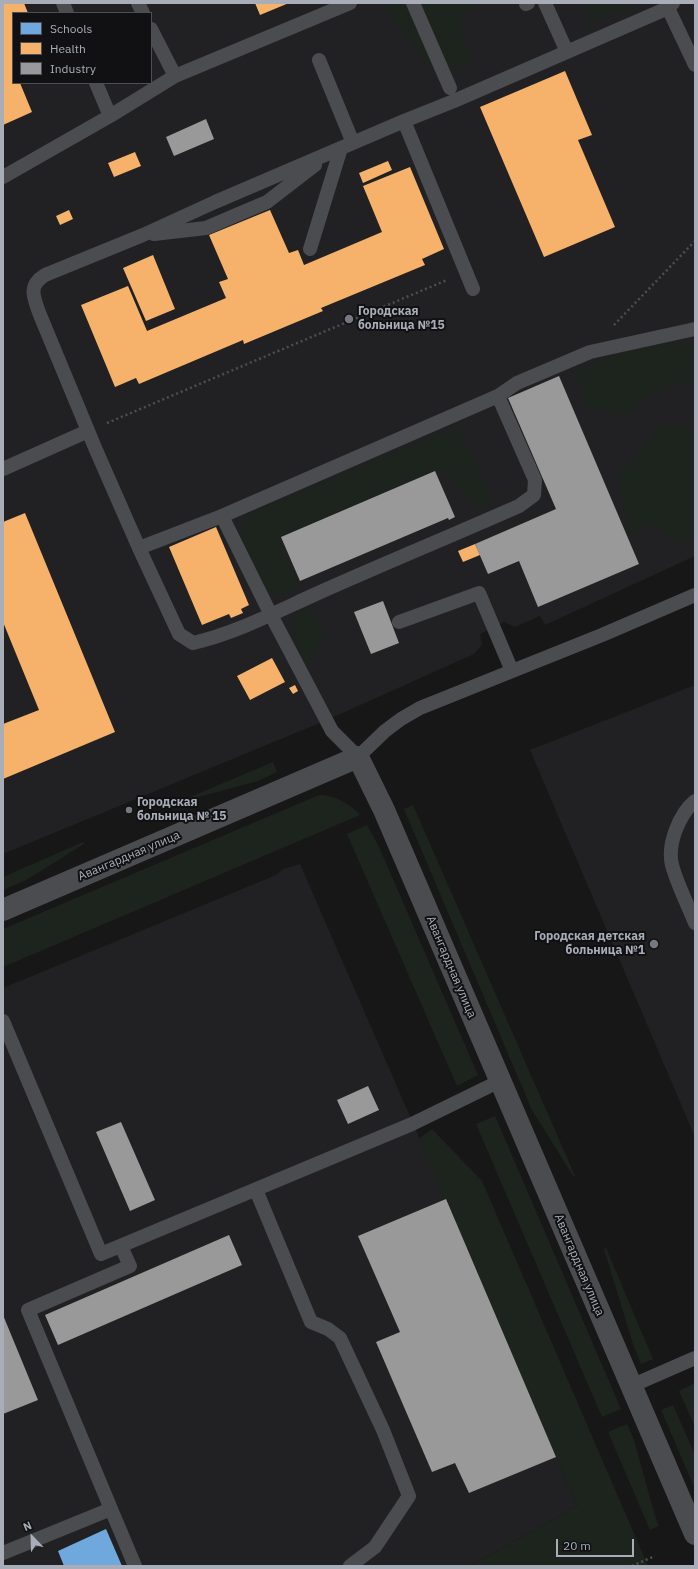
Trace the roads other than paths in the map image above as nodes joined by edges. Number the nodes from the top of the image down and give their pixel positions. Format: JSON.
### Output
{"nodes":[{"id":1,"x":138,"y":3,"type":"edge"},
{"id":2,"x":350,"y":3,"type":"edge"},
{"id":3,"x":413,"y":3,"type":"edge"},
{"id":4,"x":545,"y":3,"type":"edge"},
{"id":5,"x":670,"y":5,"type":"edge"},
{"id":6,"x":142,"y":12,"type":"edge"},
{"id":7,"x":152,"y":31,"type":"edge"},
{"id":8,"x":567,"y":52,"type":"junction"},
{"id":9,"x":319,"y":60,"type":"dead end"},
{"id":10,"x":695,"y":65,"type":"edge"},
{"id":11,"x":175,"y":76,"type":"junction"},
{"id":12,"x":96,"y":84,"type":"edge"},
{"id":13,"x":450,"y":88,"type":"dead end"},
{"id":14,"x":110,"y":116,"type":"junction"},
{"id":15,"x":404,"y":121,"type":"junction"},
{"id":16,"x":341,"y":148,"type":"junction"},
{"id":17,"x":3,"y":177,"type":"edge"},
{"id":18,"x":143,"y":235,"type":"junction"},
{"id":19,"x":310,"y":249,"type":"dead end"},
{"id":20,"x":473,"y":289,"type":"dead end"},
{"id":21,"x":695,"y":329,"type":"edge"},
{"id":22,"x":498,"y":396,"type":"junction"},
{"id":23,"x":88,"y":431,"type":"junction"},
{"id":24,"x":3,"y":469,"type":"edge"},
{"id":25,"x":222,"y":516,"type":"junction"},
{"id":26,"x":139,"y":548,"type":"junction"},
{"id":27,"x":695,"y":595,"type":"edge"},
{"id":28,"x":271,"y":615,"type":"junction"},
{"id":29,"x":399,"y":622,"type":"dead end"},
{"id":30,"x":512,"y":671,"type":"junction"},
{"id":31,"x":358,"y":757,"type":"junction"},
{"id":32,"x":695,"y":801,"type":"edge"},
{"id":33,"x":3,"y":910,"type":"edge"},
{"id":34,"x":695,"y":923,"type":"edge"},
{"id":35,"x":3,"y":1021,"type":"edge"},
{"id":36,"x":500,"y":1081,"type":"junction"},
{"id":37,"x":256,"y":1190,"type":"junction"},
{"id":38,"x":121,"y":1246,"type":"junction"},
{"id":39,"x":695,"y":1358,"type":"edge"},
{"id":40,"x":631,"y":1386,"type":"junction"},
{"id":41,"x":110,"y":1509,"type":"junction"},
{"id":42,"x":693,"y":1526,"type":"edge"},
{"id":43,"x":3,"y":1553,"type":"edge"},
{"id":44,"x":135,"y":1566,"type":"edge"},
{"id":45,"x":350,"y":1566,"type":"edge"}],
"edges":[{"from":1,"to":6,"type":"lane"},
{"from":2,"to":11,"type":"lane"},
{"from":3,"to":13,"type":"lane"},
{"from":4,"to":8,"type":"lane"},
{"from":5,"to":8,"type":"lane"},
{"from":5,"to":10,"type":"lane"},
{"from":7,"to":11,"type":"lane"},
{"from":8,"to":15,"type":"lane"},
{"from":9,"to":16,"type":"lane"},
{"from":11,"to":14,"type":"lane"},
{"from":12,"to":14,"type":"lane"},
{"from":14,"to":17,"type":"lane"},
{"from":15,"to":16,"type":"lane"},
{"from":15,"to":20,"type":"lane"},
{"from":16,"to":18,"type":"lane"},
{"from":16,"to":18,"type":"lane"},
{"from":16,"to":19,"type":"lane"},
{"from":18,"to":23,"type":"lane"},
{"from":21,"to":22,"type":"lane"},
{"from":22,"to":25,"type":"lane"},
{"from":22,"to":28,"type":"lane"},
{"from":23,"to":24,"type":"lane"},
{"from":23,"to":26,"type":"lane"},
{"from":25,"to":26,"type":"lane"},
{"from":25,"to":28,"type":"lane"},
{"from":26,"to":28,"type":"lane"},
{"from":27,"to":30,"type":"lane"},
{"from":28,"to":31,"type":"lane"},
{"from":29,"to":30,"type":"lane"},
{"from":30,"to":31,"type":"lane"},
{"from":31,"to":33,"type":"street","name":"Авангардная улица"},
{"from":31,"to":36,"type":"street","name":"Авангардная улица"},
{"from":32,"to":34,"type":"lane"},
{"from":35,"to":38,"type":"lane"},
{"from":36,"to":37,"type":"lane"},
{"from":36,"to":40,"type":"street","name":"Авангардная улица"},
{"from":37,"to":38,"type":"lane"},
{"from":37,"to":45,"type":"lane"},
{"from":38,"to":41,"type":"lane"},
{"from":39,"to":40,"type":"lane"},
{"from":40,"to":42,"type":"street","name":"Авангардная улица"},
{"from":41,"to":43,"type":"lane"},
{"from":41,"to":44,"type":"lane"}]}
